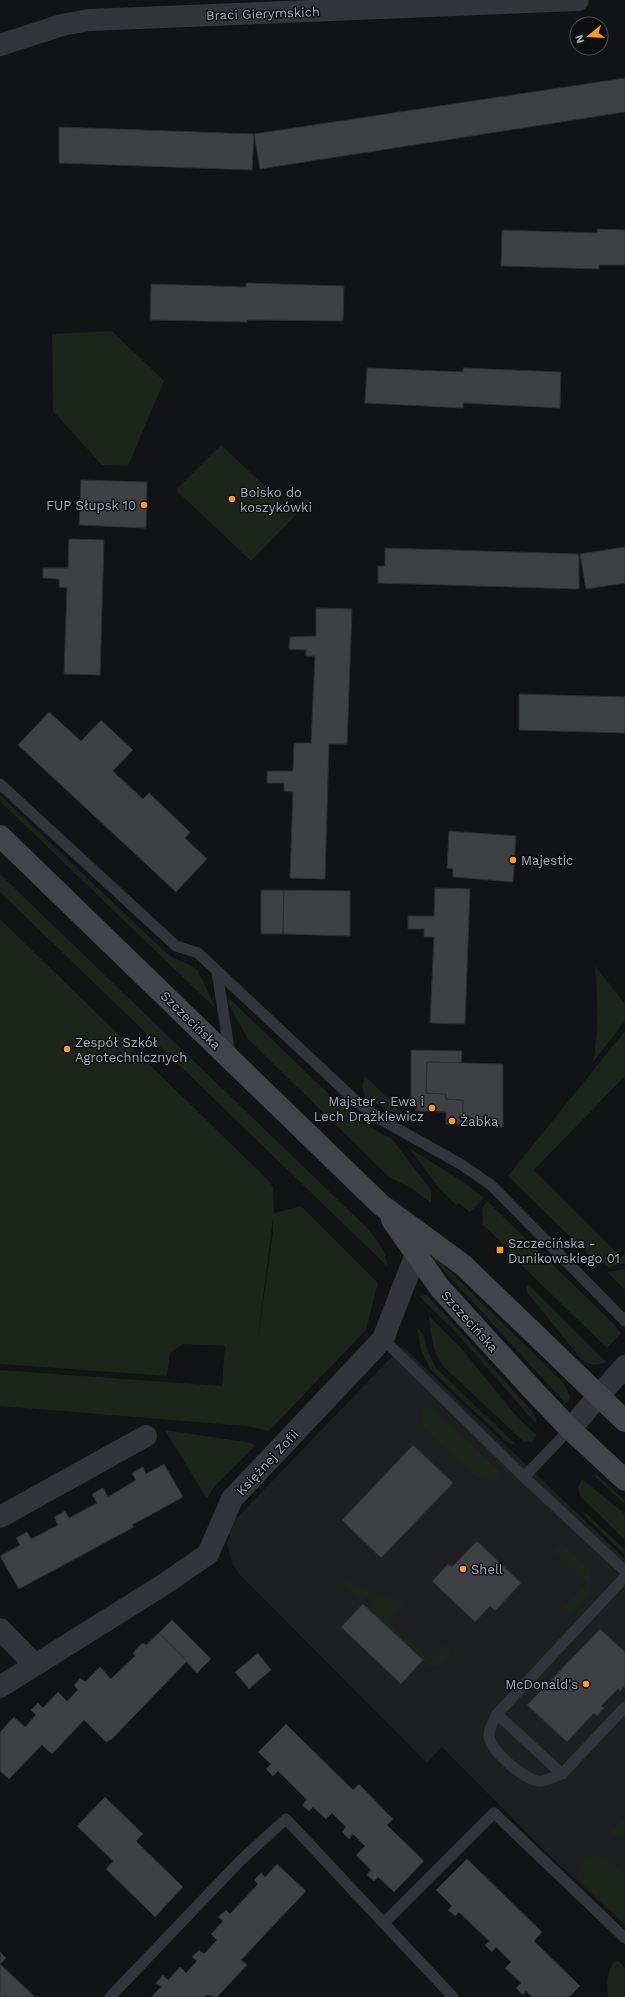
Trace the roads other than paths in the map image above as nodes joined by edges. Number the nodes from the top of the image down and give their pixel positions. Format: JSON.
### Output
{"nodes":[{"id":1,"x":578,"y":0,"type":"edge"},
{"id":2,"x":0,"y":45,"type":"edge"},
{"id":3,"x":0,"y":784,"type":"edge"},
{"id":4,"x":0,"y":836,"type":"edge"},
{"id":5,"x":217,"y":972,"type":"junction"},
{"id":6,"x":231,"y":1059,"type":"junction"},
{"id":7,"x":381,"y":1205,"type":"junction"},
{"id":8,"x":416,"y":1254,"type":"junction"},
{"id":9,"x":625,"y":1321,"type":"edge"},
{"id":10,"x":383,"y":1339,"type":"junction"},
{"id":11,"x":625,"y":1366,"type":"edge"},
{"id":12,"x":598,"y":1395,"type":"junction"},
{"id":13,"x":625,"y":1421,"type":"edge"},
{"id":14,"x":570,"y":1429,"type":"junction"},
{"id":15,"x":146,"y":1436,"type":"dead end"},
{"id":16,"x":524,"y":1477,"type":"junction"},
{"id":17,"x":625,"y":1480,"type":"edge"},
{"id":18,"x":0,"y":1518,"type":"edge"},
{"id":19,"x":625,"y":1571,"type":"edge"},
{"id":20,"x":625,"y":1576,"type":"edge"},
{"id":21,"x":0,"y":1629,"type":"edge"},
{"id":22,"x":35,"y":1665,"type":"junction"},
{"id":23,"x":0,"y":1687,"type":"edge"},
{"id":24,"x":625,"y":1707,"type":"edge"},
{"id":25,"x":497,"y":1714,"type":"junction"},
{"id":26,"x":562,"y":1774,"type":"junction"},
{"id":27,"x":384,"y":1923,"type":"junction"},
{"id":28,"x":625,"y":1938,"type":"edge"},
{"id":29,"x":110,"y":1997,"type":"edge"},
{"id":30,"x":453,"y":1997,"type":"edge"}],
"edges":[{"from":1,"to":2,"type":"street","name":"Braci Gierymskich"},
{"from":3,"to":5,"type":"lane"},
{"from":4,"to":6,"type":"street","name":"Szczecińska"},
{"from":5,"to":6,"type":"lane"},
{"from":5,"to":9,"type":"lane"},
{"from":6,"to":7,"type":"street","name":"Szczecińska"},
{"from":7,"to":8,"type":"street","name":"Szczecińska"},
{"from":7,"to":12,"type":"street","name":"Szczecińska"},
{"from":8,"to":10,"type":"street","name":"Księżnej Zofii"},
{"from":8,"to":14,"type":"street","name":"Szczecińska"},
{"from":10,"to":16,"type":"lane"},
{"from":10,"to":22,"type":"street","name":"Księżnej Zofii"},
{"from":11,"to":12,"type":"street"},
{"from":12,"to":13,"type":"street","name":"Szczecińska"},
{"from":12,"to":14,"type":"street"},
{"from":14,"to":16,"type":"lane"},
{"from":14,"to":17,"type":"street","name":"Szczecińska"},
{"from":15,"to":18,"type":"street"},
{"from":16,"to":19,"type":"lane"},
{"from":20,"to":25,"type":"lane"},
{"from":21,"to":22,"type":"street"},
{"from":22,"to":23,"type":"street","name":"Księżnej Zofii"},
{"from":24,"to":26,"type":"lane"},
{"from":25,"to":26,"type":"lane"},
{"from":25,"to":26,"type":"lane"},
{"from":27,"to":28,"type":"lane"},
{"from":27,"to":29,"type":"lane"},
{"from":27,"to":30,"type":"lane"}]}
